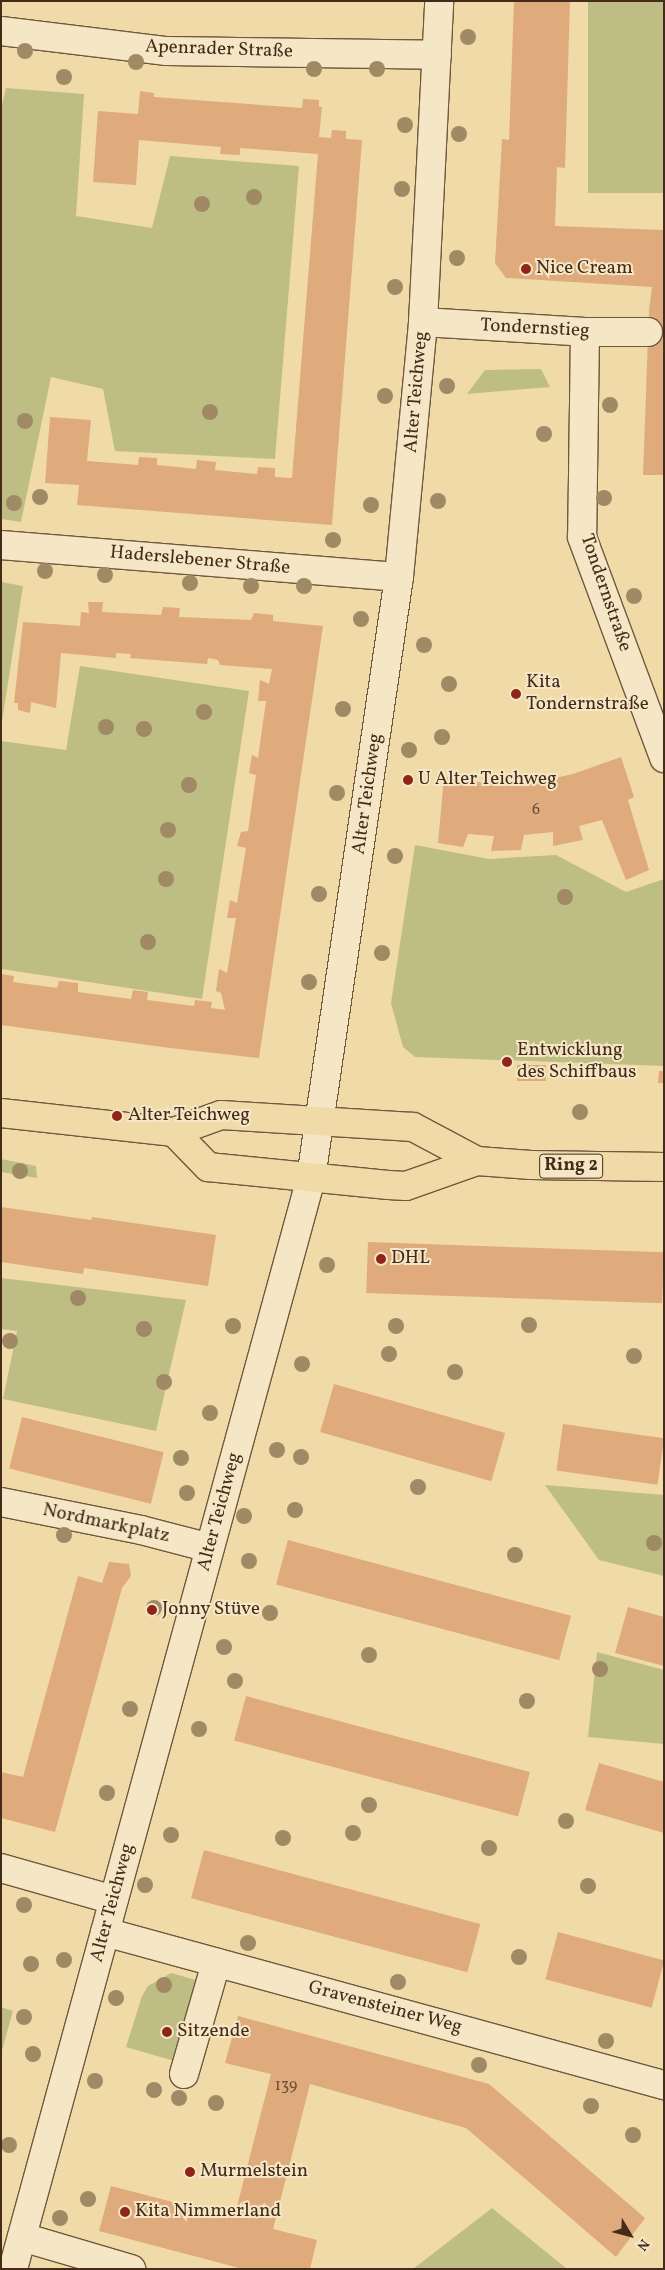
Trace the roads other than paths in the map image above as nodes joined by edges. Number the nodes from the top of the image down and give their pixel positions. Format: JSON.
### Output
{"nodes":[{"id":1,"x":439,"y":1,"type":"edge"},
{"id":2,"x":1,"y":31,"type":"edge"},
{"id":3,"x":437,"y":55,"type":"junction"},
{"id":4,"x":423,"y":322,"type":"junction"},
{"id":5,"x":585,"y":332,"type":"junction"},
{"id":6,"x":648,"y":332,"type":"dead end"},
{"id":7,"x":1,"y":545,"type":"edge"},
{"id":8,"x":399,"y":578,"type":"junction"},
{"id":9,"x":664,"y":758,"type":"edge"},
{"id":10,"x":1,"y":1113,"type":"edge"},
{"id":11,"x":320,"y":1121,"type":"junction"},
{"id":12,"x":174,"y":1132,"type":"junction"},
{"id":13,"x":477,"y":1161,"type":"junction"},
{"id":14,"x":664,"y":1168,"type":"edge"},
{"id":15,"x":311,"y":1178,"type":"junction"},
{"id":16,"x":1,"y":1502,"type":"edge"},
{"id":17,"x":210,"y":1548,"type":"junction"},
{"id":18,"x":1,"y":1868,"type":"edge"},
{"id":19,"x":114,"y":1900,"type":"junction"},
{"id":20,"x":105,"y":1932,"type":"junction"},
{"id":21,"x":216,"y":1963,"type":"junction"},
{"id":22,"x":184,"y":2074,"type":"dead end"},
{"id":23,"x":664,"y":2085,"type":"edge"},
{"id":24,"x":22,"y":2237,"type":"junction"},
{"id":25,"x":13,"y":2269,"type":"edge"},
{"id":26,"x":131,"y":2269,"type":"edge"}],
"edges":[{"from":1,"to":3,"type":"street","name":"Alter Teichweg"},
{"from":2,"to":3,"type":"street","name":"Apenrader Straße"},
{"from":3,"to":4,"type":"street","name":"Alter Teichweg"},
{"from":4,"to":5,"type":"street","name":"Tondernstieg"},
{"from":4,"to":8,"type":"street","name":"Alter Teichweg"},
{"from":5,"to":6,"type":"street","name":"Tondernstieg"},
{"from":5,"to":9,"type":"street","name":"Tondernstraße"},
{"from":7,"to":8,"type":"street","name":"Haderslebener Straße"},
{"from":8,"to":11,"type":"street","name":"Alter Teichweg"},
{"from":10,"to":12,"type":"main road","number":"Ring 2"},
{"from":11,"to":12,"type":"main road","number":"Ring 2"},
{"from":11,"to":13,"type":"main road","number":"Ring 2"},
{"from":11,"to":15,"type":"street","name":"Alter Teichweg"},
{"from":12,"to":15,"type":"main road","number":"Ring 2"},
{"from":13,"to":14,"type":"main road","number":"Ring 2"},
{"from":13,"to":15,"type":"main road","number":"Ring 2"},
{"from":15,"to":17,"type":"street","name":"Alter Teichweg"},
{"from":16,"to":17,"type":"street","name":"Nordmarkplatz"},
{"from":17,"to":19,"type":"street","name":"Alter Teichweg"},
{"from":18,"to":19,"type":"street"},
{"from":19,"to":20,"type":"street","name":"Alter Teichweg"},
{"from":20,"to":21,"type":"street","name":"Gravensteiner Weg"},
{"from":20,"to":24,"type":"street","name":"Alter Teichweg"},
{"from":21,"to":22,"type":"street"},
{"from":21,"to":23,"type":"street","name":"Gravensteiner Weg"},
{"from":24,"to":25,"type":"street","name":"Alter Teichweg"},
{"from":24,"to":26,"type":"street"}]}
